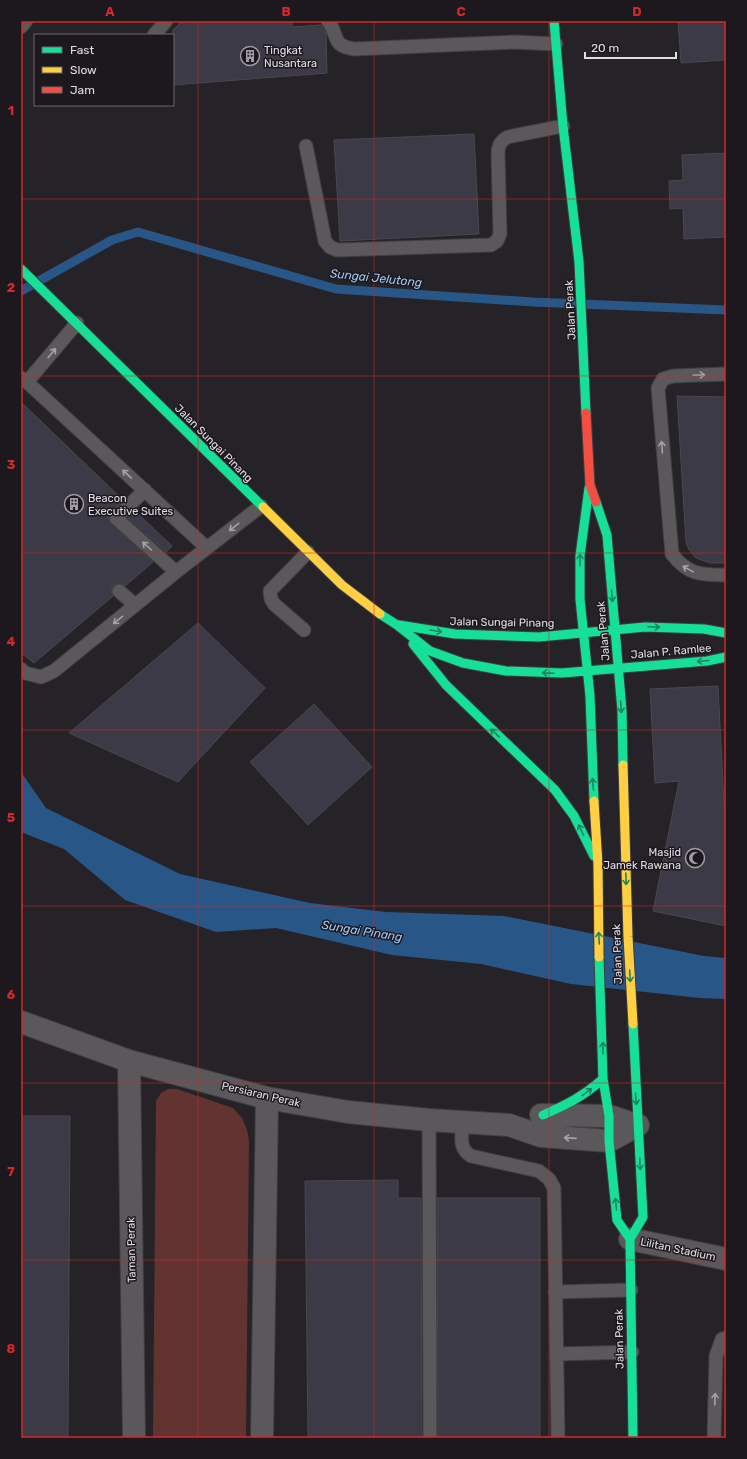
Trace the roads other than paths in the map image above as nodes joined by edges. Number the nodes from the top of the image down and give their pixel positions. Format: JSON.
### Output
{"nodes":[{"id":1,"x":26,"y":21,"type":"edge"},
{"id":2,"x":166,"y":21,"type":"edge"},
{"id":3,"x":328,"y":21,"type":"edge"},
{"id":4,"x":554,"y":21,"type":"edge"},
{"id":5,"x":21,"y":27,"type":"edge"},
{"id":6,"x":155,"y":34,"type":"edge"},
{"id":7,"x":556,"y":44,"type":"junction"},
{"id":8,"x":563,"y":126,"type":"junction"},
{"id":9,"x":306,"y":146,"type":"dead end"},
{"id":10,"x":21,"y":269,"type":"edge"},
{"id":11,"x":72,"y":319,"type":"junction"},
{"id":12,"x":726,"y":374,"type":"edge"},
{"id":13,"x":24,"y":380,"type":"edge"},
{"id":14,"x":590,"y":485,"type":"junction"},
{"id":15,"x":145,"y":490,"type":"junction"},
{"id":16,"x":261,"y":506,"type":"junction"},
{"id":17,"x":207,"y":548,"type":"junction"},
{"id":18,"x":308,"y":552,"type":"junction"},
{"id":19,"x":176,"y":572,"type":"junction"},
{"id":20,"x":726,"y":575,"type":"edge"},
{"id":21,"x":119,"y":591,"type":"dead end"},
{"id":22,"x":135,"y":605,"type":"junction"},
{"id":23,"x":398,"y":625,"type":"junction"},
{"id":24,"x":304,"y":630,"type":"dead end"},
{"id":25,"x":616,"y":630,"type":"junction"},
{"id":26,"x":583,"y":633,"type":"junction"},
{"id":27,"x":726,"y":633,"type":"edge"},
{"id":28,"x":726,"y":657,"type":"edge"},
{"id":29,"x":618,"y":668,"type":"junction"},
{"id":30,"x":21,"y":669,"type":"edge"},
{"id":31,"x":587,"y":671,"type":"junction"},
{"id":32,"x":598,"y":865,"type":"junction"},
{"id":33,"x":21,"y":1022,"type":"edge"},
{"id":34,"x":129,"y":1061,"type":"junction"},
{"id":35,"x":603,"y":1079,"type":"junction"},
{"id":36,"x":267,"y":1098,"type":"junction"},
{"id":37,"x":543,"y":1115,"type":"junction"},
{"id":38,"x":609,"y":1116,"type":"junction"},
{"id":39,"x":430,"y":1120,"type":"junction"},
{"id":40,"x":463,"y":1122,"type":"junction"},
{"id":41,"x":509,"y":1126,"type":"junction"},
{"id":42,"x":638,"y":1126,"type":"junction"},
{"id":43,"x":609,"y":1141,"type":"junction"},
{"id":44,"x":630,"y":1240,"type":"junction"},
{"id":45,"x":674,"y":1249,"type":"junction"},
{"id":46,"x":726,"y":1259,"type":"edge"},
{"id":47,"x":631,"y":1283,"type":"junction"},
{"id":48,"x":556,"y":1292,"type":"junction"},
{"id":49,"x":726,"y":1338,"type":"edge"},
{"id":50,"x":632,"y":1352,"type":"junction"},
{"id":51,"x":557,"y":1354,"type":"junction"},
{"id":52,"x":134,"y":1438,"type":"edge"},
{"id":53,"x":262,"y":1438,"type":"edge"},
{"id":54,"x":430,"y":1438,"type":"edge"},
{"id":55,"x":558,"y":1438,"type":"edge"},
{"id":56,"x":633,"y":1438,"type":"edge"},
{"id":57,"x":714,"y":1438,"type":"edge"}],
"edges":[{"from":1,"to":5,"type":"lane"},
{"from":2,"to":6,"type":"lane"},
{"from":3,"to":7,"type":"lane"},
{"from":4,"to":7,"type":"main road","name":"Jalan Perak"},
{"from":7,"to":8,"type":"main road","name":"Jalan Perak"},
{"from":8,"to":9,"type":"lane"},
{"from":8,"to":14,"type":"main road","name":"Jalan Perak"},
{"from":10,"to":11,"type":"main road","name":"Jalan Sungai Pinang"},
{"from":13,"to":11,"type":"lane","one_way":true},
{"from":11,"to":16,"type":"main road","name":"Jalan Sungai Pinang"},
{"from":20,"to":12,"type":"lane","one_way":true},
{"from":15,"to":13,"type":"lane","one_way":true},
{"from":14,"to":25,"type":"main road","name":"Jalan Perak","one_way":true},
{"from":26,"to":14,"type":"main road","name":"Jalan Perak","one_way":true},
{"from":15,"to":17,"type":"lane"},
{"from":19,"to":15,"type":"lane","one_way":true},
{"from":16,"to":17,"type":"lane","one_way":true},
{"from":16,"to":18,"type":"main road","name":"Jalan Sungai Pinang"},
{"from":17,"to":19,"type":"lane"},
{"from":18,"to":23,"type":"main road","name":"Jalan Sungai Pinang"},
{"from":18,"to":24,"type":"lane"},
{"from":19,"to":22,"type":"lane"},
{"from":21,"to":22,"type":"lane"},
{"from":22,"to":30,"type":"lane","one_way":true},
{"from":23,"to":26,"type":"main road","name":"Jalan Sungai Pinang","one_way":true},
{"from":31,"to":23,"type":"main road","name":"Jalan Sungai Pinang","one_way":true},
{"from":32,"to":23,"type":"main road","one_way":true},
{"from":25,"to":26,"type":"main road","name":"Jalan Sungai Pinang"},
{"from":25,"to":27,"type":"main road","name":"Jalan P. Ramlee","one_way":true},
{"from":25,"to":29,"type":"main road","name":"Jalan Perak"},
{"from":26,"to":31,"type":"main road","name":"Jalan Perak"},
{"from":28,"to":29,"type":"main road","name":"Jalan P. Ramlee","one_way":true},
{"from":29,"to":31,"type":"main road","name":"Jalan P. Ramlee"},
{"from":29,"to":42,"type":"main road","name":"Jalan Perak","one_way":true},
{"from":32,"to":31,"type":"main road","name":"Jalan Perak","one_way":true},
{"from":35,"to":32,"type":"main road","name":"Jalan Perak","one_way":true},
{"from":33,"to":34,"type":"street","name":"Persiaran Perak"},
{"from":34,"to":36,"type":"street","name":"Persiaran Perak"},
{"from":34,"to":52,"type":"street","name":"Taman Perak"},
{"from":37,"to":35,"type":"main road","one_way":true},
{"from":35,"to":38,"type":"main road","name":"Jalan Perak"},
{"from":36,"to":39,"type":"street","name":"Persiaran Perak"},
{"from":36,"to":53,"type":"street"},
{"from":37,"to":38,"type":"street","name":"Persiaran Perak"},
{"from":37,"to":41,"type":"street","name":"Persiaran Perak"},
{"from":38,"to":42,"type":"street","name":"Persiaran Perak"},
{"from":38,"to":43,"type":"main road","name":"Jalan Perak"},
{"from":39,"to":40,"type":"street","name":"Persiaran Perak"},
{"from":39,"to":54,"type":"lane"},
{"from":40,"to":41,"type":"street","name":"Persiaran Perak"},
{"from":40,"to":48,"type":"lane"},
{"from":43,"to":41,"type":"street","name":"Persiaran Perak","one_way":true},
{"from":42,"to":43,"type":"street"},
{"from":42,"to":44,"type":"main road","name":"Jalan Perak","one_way":true},
{"from":44,"to":43,"type":"main road","name":"Jalan Perak","one_way":true},
{"from":44,"to":45,"type":"street","name":"Lilitan Stadium"},
{"from":44,"to":47,"type":"main road","name":"Jalan Perak"},
{"from":45,"to":46,"type":"street","name":"Lilitan Stadium"},
{"from":45,"to":47,"type":"street"},
{"from":47,"to":48,"type":"lane"},
{"from":47,"to":50,"type":"main road","name":"Jalan Perak"},
{"from":48,"to":51,"type":"lane"},
{"from":57,"to":49,"type":"lane","one_way":true},
{"from":50,"to":51,"type":"lane"},
{"from":50,"to":56,"type":"main road","name":"Jalan Perak"},
{"from":51,"to":55,"type":"lane"}]}
